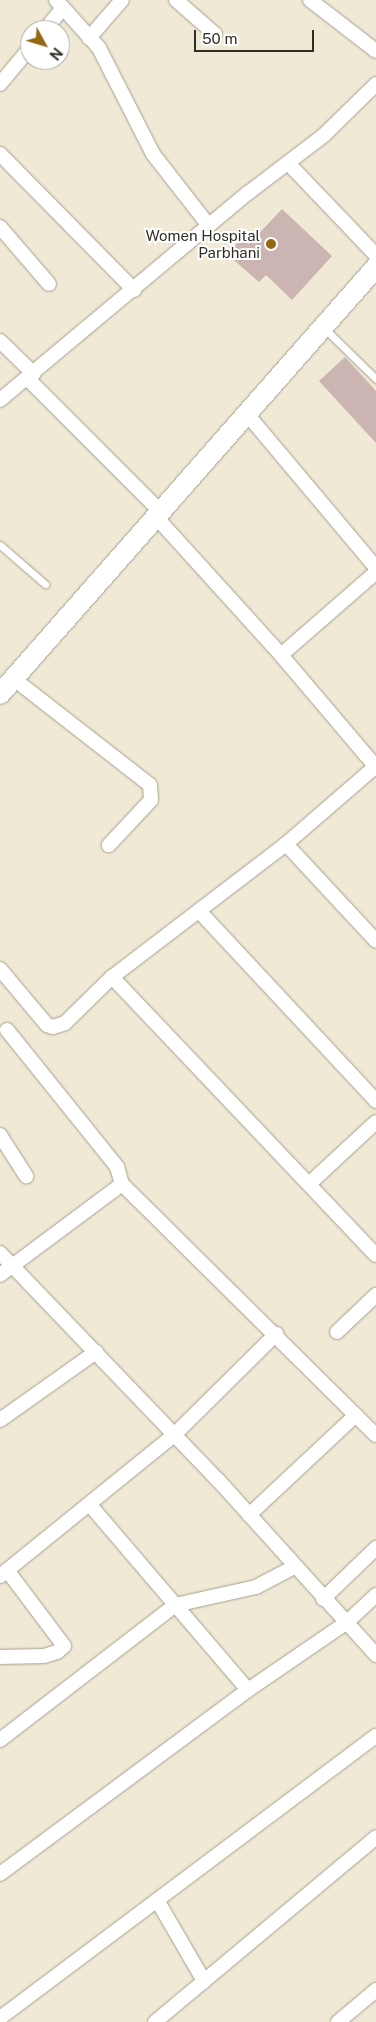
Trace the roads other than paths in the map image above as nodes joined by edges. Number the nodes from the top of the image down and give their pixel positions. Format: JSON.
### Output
{"nodes":[{"id":1,"x":122,"y":0,"type":"edge"},
{"id":2,"x":176,"y":0,"type":"edge"},
{"id":3,"x":310,"y":0,"type":"edge"},
{"id":4,"x":59,"y":4,"type":"edge"},
{"id":5,"x":50,"y":20,"type":"edge"},
{"id":6,"x":215,"y":34,"type":"dead end"},
{"id":7,"x":89,"y":38,"type":"junction"},
{"id":8,"x":376,"y":51,"type":"edge"},
{"id":9,"x":20,"y":60,"type":"edge"},
{"id":10,"x":0,"y":84,"type":"edge"},
{"id":11,"x":376,"y":84,"type":"edge"},
{"id":12,"x":0,"y":154,"type":"edge"},
{"id":13,"x":288,"y":163,"type":"junction"},
{"id":14,"x":210,"y":226,"type":"junction"},
{"id":15,"x":0,"y":227,"type":"edge"},
{"id":16,"x":376,"y":255,"type":"edge"},
{"id":17,"x":376,"y":267,"type":"edge"},
{"id":18,"x":49,"y":284,"type":"dead end"},
{"id":19,"x":134,"y":290,"type":"junction"},
{"id":20,"x":324,"y":327,"type":"junction"},
{"id":21,"x":0,"y":341,"type":"edge"},
{"id":22,"x":31,"y":376,"type":"junction"},
{"id":23,"x":376,"y":379,"type":"edge"},
{"id":24,"x":0,"y":400,"type":"edge"},
{"id":25,"x":247,"y":414,"type":"junction"},
{"id":26,"x":158,"y":515,"type":"junction"},
{"id":27,"x":0,"y":545,"type":"edge"},
{"id":28,"x":376,"y":570,"type":"edge"},
{"id":29,"x":45,"y":584,"type":"dead end"},
{"id":30,"x":280,"y":655,"type":"junction"},
{"id":31,"x":14,"y":679,"type":"junction"},
{"id":32,"x":0,"y":694,"type":"edge"},
{"id":33,"x":376,"y":767,"type":"edge"},
{"id":34,"x":286,"y":844,"type":"junction"},
{"id":35,"x":109,"y":845,"type":"dead end"},
{"id":36,"x":199,"y":911,"type":"junction"},
{"id":37,"x":376,"y":941,"type":"edge"},
{"id":38,"x":0,"y":969,"type":"edge"},
{"id":39,"x":112,"y":977,"type":"junction"},
{"id":40,"x":7,"y":1030,"type":"dead end"},
{"id":41,"x":376,"y":1101,"type":"edge"},
{"id":42,"x":376,"y":1122,"type":"edge"},
{"id":43,"x":0,"y":1135,"type":"edge"},
{"id":44,"x":26,"y":1176,"type":"dead end"},
{"id":45,"x":122,"y":1184,"type":"junction"},
{"id":46,"x":309,"y":1184,"type":"junction"},
{"id":47,"x":0,"y":1253,"type":"edge"},
{"id":48,"x":376,"y":1255,"type":"edge"},
{"id":49,"x":12,"y":1267,"type":"junction"},
{"id":50,"x":0,"y":1275,"type":"edge"},
{"id":51,"x":376,"y":1295,"type":"edge"},
{"id":52,"x":337,"y":1332,"type":"dead end"},
{"id":53,"x":276,"y":1334,"type":"junction"},
{"id":54,"x":96,"y":1352,"type":"junction"},
{"id":55,"x":356,"y":1415,"type":"junction"},
{"id":56,"x":0,"y":1420,"type":"edge"},
{"id":57,"x":174,"y":1435,"type":"junction"},
{"id":58,"x":376,"y":1435,"type":"edge"},
{"id":59,"x":90,"y":1505,"type":"junction"},
{"id":60,"x":249,"y":1516,"type":"junction"},
{"id":61,"x":376,"y":1548,"type":"edge"},
{"id":62,"x":294,"y":1567,"type":"junction"},
{"id":63,"x":4,"y":1573,"type":"edge"},
{"id":64,"x":376,"y":1594,"type":"edge"},
{"id":65,"x":323,"y":1599,"type":"junction"},
{"id":66,"x":175,"y":1606,"type":"junction"},
{"id":67,"x":346,"y":1623,"type":"junction"},
{"id":68,"x":376,"y":1655,"type":"edge"},
{"id":69,"x":0,"y":1657,"type":"edge"},
{"id":70,"x":248,"y":1690,"type":"junction"},
{"id":71,"x":376,"y":1736,"type":"edge"},
{"id":72,"x":0,"y":1740,"type":"edge"},
{"id":73,"x":376,"y":1837,"type":"edge"},
{"id":74,"x":0,"y":1874,"type":"edge"},
{"id":75,"x":157,"y":1900,"type":"junction"},
{"id":76,"x":204,"y":1981,"type":"junction"},
{"id":77,"x":376,"y":1990,"type":"edge"},
{"id":78,"x":0,"y":2018,"type":"edge"},
{"id":79,"x":155,"y":2022,"type":"edge"},
{"id":80,"x":338,"y":2022,"type":"edge"}],
"edges":[{"from":1,"to":7,"type":"street"},
{"from":2,"to":6,"type":"street"},
{"from":3,"to":8,"type":"street"},
{"from":4,"to":5,"type":"street"},
{"from":4,"to":7,"type":"street"},
{"from":7,"to":14,"type":"street"},
{"from":9,"to":10,"type":"street"},
{"from":11,"to":13,"type":"street"},
{"from":12,"to":19,"type":"street"},
{"from":13,"to":14,"type":"street"},
{"from":13,"to":16,"type":"street"},
{"from":14,"to":19,"type":"street"},
{"from":15,"to":18,"type":"street"},
{"from":17,"to":20,"type":"street"},
{"from":19,"to":22,"type":"street"},
{"from":20,"to":23,"type":"lane"},
{"from":20,"to":25,"type":"street"},
{"from":21,"to":22,"type":"street"},
{"from":22,"to":24,"type":"street"},
{"from":22,"to":26,"type":"street"},
{"from":25,"to":26,"type":"street"},
{"from":25,"to":28,"type":"street"},
{"from":26,"to":30,"type":"street"},
{"from":26,"to":31,"type":"street"},
{"from":27,"to":29,"type":"lane"},
{"from":28,"to":30,"type":"street"},
{"from":30,"to":33,"type":"street"},
{"from":31,"to":32,"type":"street"},
{"from":31,"to":35,"type":"street"},
{"from":33,"to":34,"type":"street"},
{"from":34,"to":36,"type":"street"},
{"from":34,"to":37,"type":"street"},
{"from":36,"to":39,"type":"street"},
{"from":36,"to":41,"type":"street"},
{"from":38,"to":39,"type":"street"},
{"from":39,"to":46,"type":"street"},
{"from":40,"to":45,"type":"street"},
{"from":42,"to":46,"type":"street"},
{"from":43,"to":44,"type":"street"},
{"from":45,"to":49,"type":"street"},
{"from":45,"to":53,"type":"street"},
{"from":46,"to":48,"type":"street"},
{"from":47,"to":49,"type":"street"},
{"from":49,"to":50,"type":"street"},
{"from":49,"to":54,"type":"street"},
{"from":51,"to":52,"type":"street"},
{"from":53,"to":55,"type":"street"},
{"from":53,"to":57,"type":"street"},
{"from":54,"to":56,"type":"street"},
{"from":54,"to":57,"type":"street"},
{"from":55,"to":58,"type":"street"},
{"from":55,"to":60,"type":"street"},
{"from":57,"to":59,"type":"street"},
{"from":57,"to":60,"type":"street"},
{"from":59,"to":63,"type":"street"},
{"from":59,"to":66,"type":"street"},
{"from":60,"to":62,"type":"street"},
{"from":61,"to":65,"type":"street"},
{"from":62,"to":65,"type":"street"},
{"from":62,"to":66,"type":"street"},
{"from":63,"to":69,"type":"street"},
{"from":64,"to":67,"type":"street"},
{"from":65,"to":67,"type":"street"},
{"from":66,"to":70,"type":"street"},
{"from":66,"to":72,"type":"street"},
{"from":67,"to":68,"type":"street"},
{"from":67,"to":70,"type":"street"},
{"from":70,"to":74,"type":"street"},
{"from":71,"to":75,"type":"street"},
{"from":73,"to":76,"type":"street"},
{"from":75,"to":76,"type":"street"},
{"from":75,"to":78,"type":"street"},
{"from":76,"to":79,"type":"street"},
{"from":77,"to":80,"type":"street"}]}
